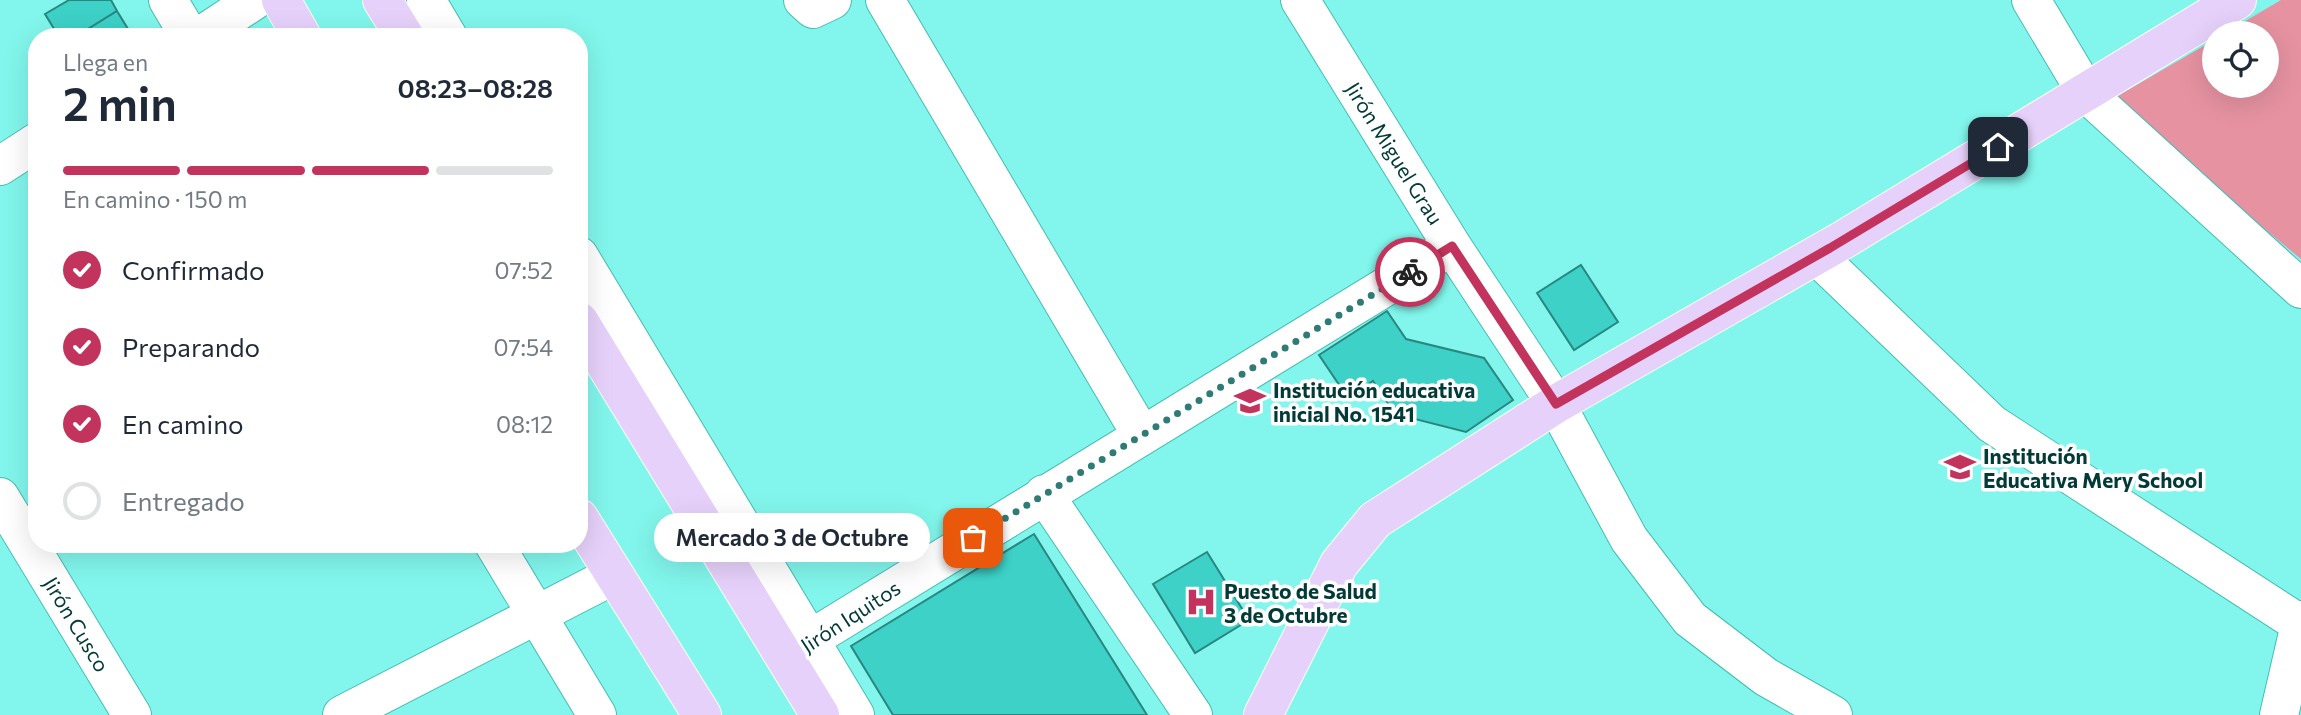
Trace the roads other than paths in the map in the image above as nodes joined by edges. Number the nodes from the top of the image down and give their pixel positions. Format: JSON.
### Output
{"nodes":[{"id":1,"x":168,"y":0,"type":"edge"},
{"id":2,"x":255,"y":0,"type":"edge"},
{"id":3,"x":281,"y":0,"type":"edge"},
{"id":4,"x":382,"y":0,"type":"edge"},
{"id":5,"x":426,"y":0,"type":"edge"},
{"id":6,"x":885,"y":0,"type":"edge"},
{"id":7,"x":1300,"y":0,"type":"edge"},
{"id":8,"x":2031,"y":0,"type":"edge"},
{"id":9,"x":2237,"y":0,"type":"edge"},
{"id":10,"x":185,"y":28,"type":"edge"},
{"id":11,"x":213,"y":28,"type":"edge"},
{"id":12,"x":297,"y":28,"type":"edge"},
{"id":13,"x":399,"y":28,"type":"edge"},
{"id":14,"x":443,"y":28,"type":"edge"},
{"id":15,"x":2087,"y":94,"type":"junction"},
{"id":16,"x":28,"y":148,"type":"edge"},
{"id":17,"x":0,"y":166,"type":"edge"},
{"id":18,"x":1452,"y":246,"type":"junction"},
{"id":19,"x":1817,"y":256,"type":"junction"},
{"id":20,"x":588,"y":272,"type":"edge"},
{"id":21,"x":2301,"y":289,"type":"edge"},
{"id":22,"x":588,"y":335,"type":"edge"},
{"id":23,"x":1556,"y":404,"type":"junction"},
{"id":24,"x":1142,"y":436,"type":"junction"},
{"id":25,"x":1044,"y":494,"type":"junction"},
{"id":26,"x":0,"y":497,"type":"edge"},
{"id":27,"x":588,"y":534,"type":"edge"},
{"id":28,"x":28,"y":543,"type":"edge"},
{"id":29,"x":34,"y":553,"type":"edge"},
{"id":30,"x":499,"y":553,"type":"edge"},
{"id":31,"x":612,"y":576,"type":"junction"},
{"id":32,"x":535,"y":614,"type":"junction"},
{"id":33,"x":2300,"y":622,"type":"edge"},
{"id":34,"x":797,"y":649,"type":"junction"},
{"id":35,"x":1272,"y":711,"type":"edge"},
{"id":36,"x":132,"y":715,"type":"edge"},
{"id":37,"x":342,"y":715,"type":"edge"},
{"id":38,"x":597,"y":715,"type":"edge"},
{"id":39,"x":702,"y":715,"type":"edge"},
{"id":40,"x":820,"y":715,"type":"edge"},
{"id":41,"x":855,"y":715,"type":"edge"},
{"id":42,"x":1193,"y":715,"type":"edge"},
{"id":43,"x":1833,"y":715,"type":"edge"},
{"id":44,"x":2279,"y":715,"type":"edge"}],
"edges":[{"from":1,"to":10,"type":"street"},
{"from":2,"to":11,"type":"street"},
{"from":3,"to":12,"type":"main road"},
{"from":4,"to":13,"type":"main road"},
{"from":5,"to":14,"type":"street"},
{"from":6,"to":24,"type":"street"},
{"from":7,"to":18,"type":"street","name":"Jirón Miguel Grau"},
{"from":8,"to":15,"type":"street"},
{"from":9,"to":15,"type":"main road"},
{"from":15,"to":19,"type":"main road"},
{"from":15,"to":21,"type":"street"},
{"from":16,"to":17,"type":"street"},
{"from":18,"to":23,"type":"street","name":"Jirón Miguel Grau"},
{"from":18,"to":24,"type":"street","name":"Jirón Iquitos"},
{"from":19,"to":23,"type":"main road"},
{"from":19,"to":33,"type":"street"},
{"from":20,"to":34,"type":"street"},
{"from":22,"to":34,"type":"main road"},
{"from":23,"to":35,"type":"main road"},
{"from":23,"to":43,"type":"street","name":"Jirón Miguel Grau"},
{"from":24,"to":25,"type":"street","name":"Jirón Iquitos"},
{"from":25,"to":34,"type":"street","name":"Jirón Iquitos"},
{"from":25,"to":42,"type":"street"},
{"from":26,"to":28,"type":"street","name":"Jirón Cusco"},
{"from":27,"to":31,"type":"main road"},
{"from":29,"to":36,"type":"street","name":"Jirón Cusco"},
{"from":30,"to":32,"type":"street"},
{"from":31,"to":32,"type":"street"},
{"from":31,"to":39,"type":"main road"},
{"from":32,"to":37,"type":"street"},
{"from":32,"to":38,"type":"street"},
{"from":33,"to":44,"type":"street"},
{"from":34,"to":40,"type":"main road"},
{"from":34,"to":41,"type":"street"}]}
